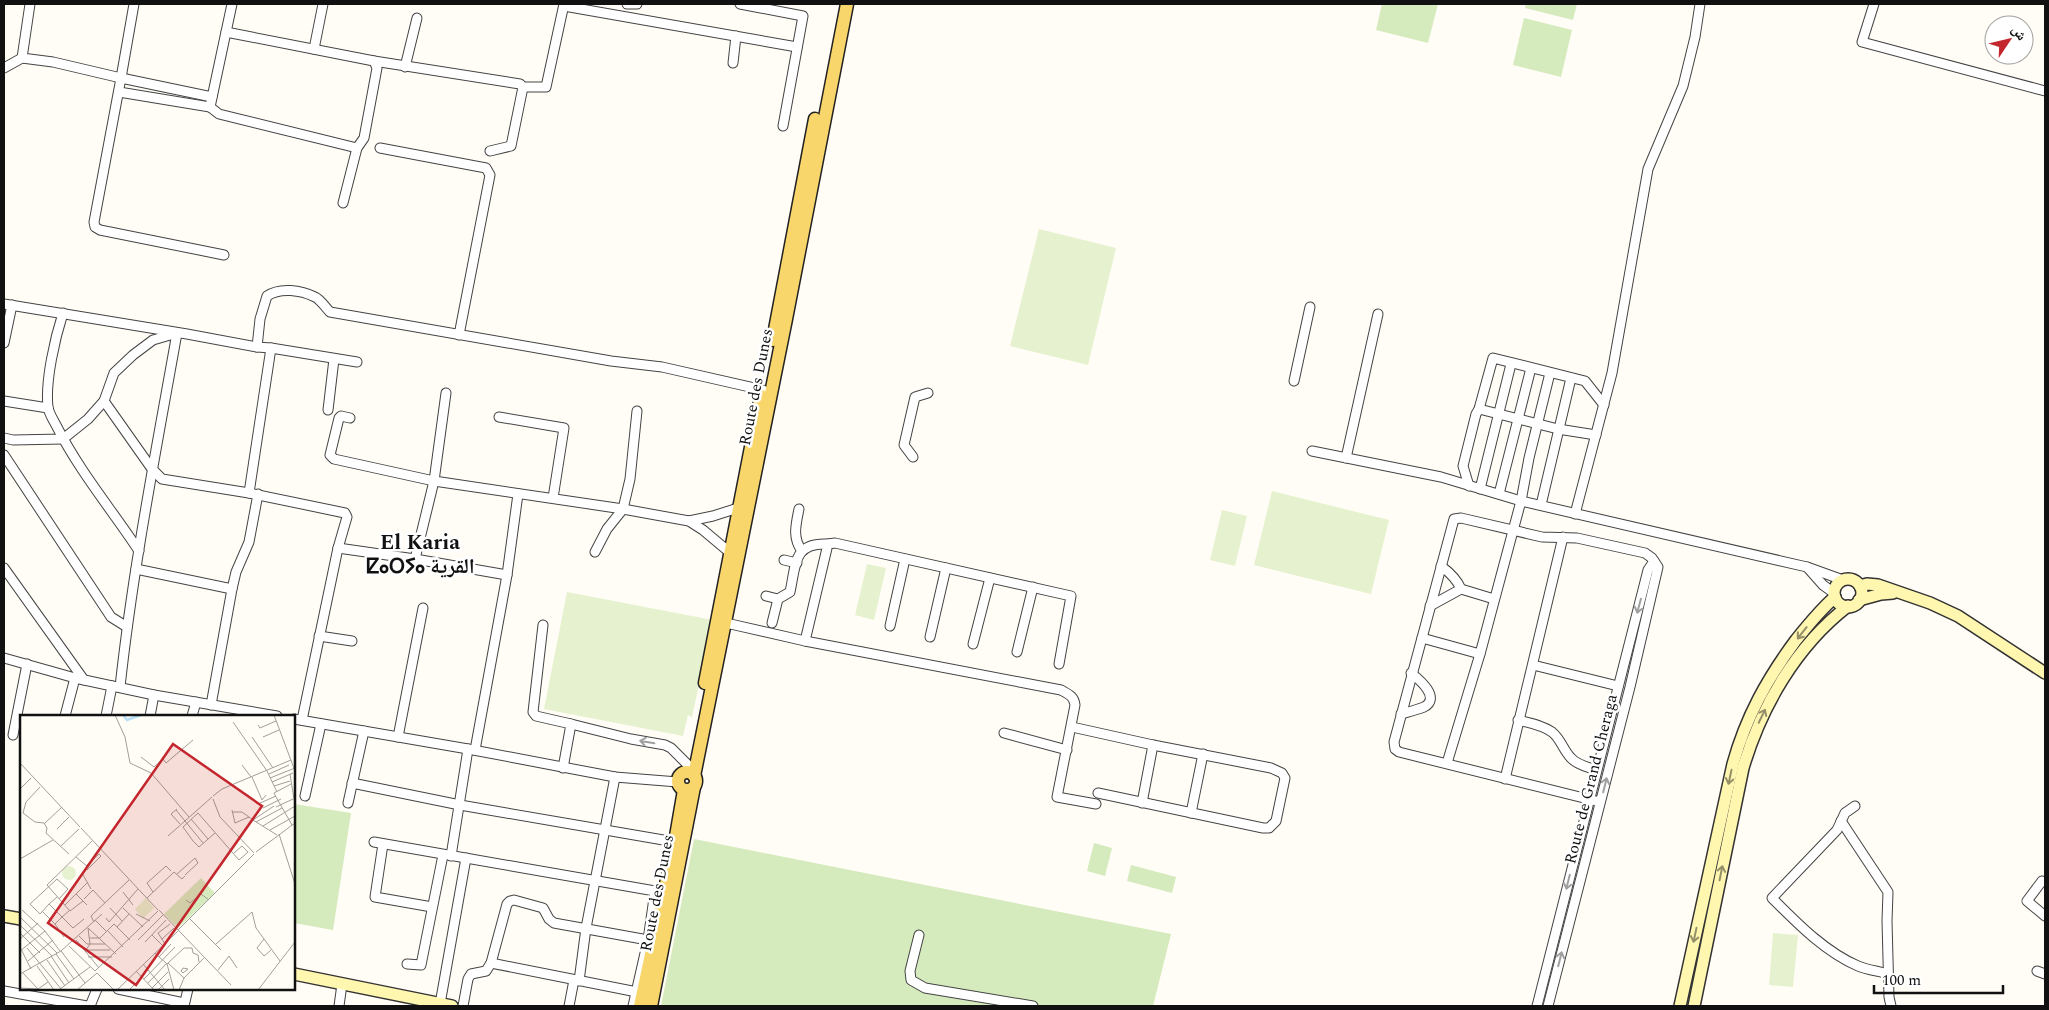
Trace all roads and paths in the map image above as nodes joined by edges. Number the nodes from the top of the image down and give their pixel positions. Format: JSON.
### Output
{"nodes":[{"id":1,"x":30,"y":4,"type":"edge"},
{"id":2,"x":134,"y":4,"type":"edge"},
{"id":3,"x":232,"y":4,"type":"edge"},
{"id":4,"x":323,"y":4,"type":"edge"},
{"id":5,"x":627,"y":4,"type":"edge"},
{"id":6,"x":637,"y":4,"type":"edge"},
{"id":7,"x":740,"y":4,"type":"edge"},
{"id":8,"x":838,"y":4,"type":"edge"},
{"id":9,"x":847,"y":4,"type":"edge"},
{"id":10,"x":1700,"y":4,"type":"edge"},
{"id":11,"x":1874,"y":4,"type":"edge"},
{"id":12,"x":564,"y":5,"type":"edge"},
{"id":13,"x":417,"y":18,"type":"dead end"},
{"id":14,"x":226,"y":32,"type":"junction"},
{"id":15,"x":736,"y":36,"type":"junction"},
{"id":16,"x":797,"y":47,"type":"junction"},
{"id":17,"x":314,"y":49,"type":"junction"},
{"id":18,"x":22,"y":58,"type":"junction"},
{"id":19,"x":374,"y":62,"type":"junction"},
{"id":20,"x":733,"y":64,"type":"dead end"},
{"id":21,"x":4,"y":68,"type":"edge"},
{"id":22,"x":405,"y":68,"type":"junction"},
{"id":23,"x":121,"y":78,"type":"junction"},
{"id":24,"x":523,"y":87,"type":"junction"},
{"id":25,"x":2045,"y":91,"type":"edge"},
{"id":26,"x":118,"y":92,"type":"junction"},
{"id":27,"x":212,"y":97,"type":"junction"},
{"id":28,"x":210,"y":107,"type":"junction"},
{"id":29,"x":783,"y":126,"type":"dead end"},
{"id":30,"x":357,"y":148,"type":"junction"},
{"id":31,"x":380,"y":148,"type":"dead end"},
{"id":32,"x":490,"y":151,"type":"dead end"},
{"id":33,"x":343,"y":203,"type":"dead end"},
{"id":34,"x":224,"y":255,"type":"dead end"},
{"id":35,"x":8,"y":304,"type":"edge"},
{"id":36,"x":1310,"y":307,"type":"dead end"},
{"id":37,"x":63,"y":313,"type":"junction"},
{"id":38,"x":1378,"y":314,"type":"dead end"},
{"id":39,"x":177,"y":333,"type":"junction"},
{"id":40,"x":459,"y":335,"type":"junction"},
{"id":41,"x":4,"y":343,"type":"edge"},
{"id":42,"x":257,"y":347,"type":"junction"},
{"id":43,"x":271,"y":348,"type":"junction"},
{"id":44,"x":334,"y":359,"type":"junction"},
{"id":45,"x":357,"y":362,"type":"dead end"},
{"id":46,"x":1512,"y":364,"type":"junction"},
{"id":47,"x":1531,"y":368,"type":"junction"},
{"id":48,"x":1550,"y":374,"type":"junction"},
{"id":49,"x":1571,"y":378,"type":"junction"},
{"id":50,"x":1294,"y":381,"type":"dead end"},
{"id":51,"x":763,"y":390,"type":"junction"},
{"id":52,"x":446,"y":393,"type":"dead end"},
{"id":53,"x":928,"y":393,"type":"dead end"},
{"id":54,"x":4,"y":401,"type":"edge"},
{"id":55,"x":104,"y":401,"type":"junction"},
{"id":56,"x":1604,"y":405,"type":"junction"},
{"id":57,"x":48,"y":408,"type":"junction"},
{"id":58,"x":1479,"y":409,"type":"junction"},
{"id":59,"x":328,"y":410,"type":"dead end"},
{"id":60,"x":637,"y":412,"type":"dead end"},
{"id":61,"x":1499,"y":414,"type":"junction"},
{"id":62,"x":499,"y":417,"type":"dead end"},
{"id":63,"x":350,"y":418,"type":"dead end"},
{"id":64,"x":1518,"y":419,"type":"junction"},
{"id":65,"x":1538,"y":424,"type":"junction"},
{"id":66,"x":1558,"y":429,"type":"junction"},
{"id":67,"x":1596,"y":435,"type":"junction"},
{"id":68,"x":4,"y":438,"type":"edge"},
{"id":69,"x":64,"y":439,"type":"junction"},
{"id":70,"x":1312,"y":451,"type":"dead end"},
{"id":71,"x":4,"y":455,"type":"edge"},
{"id":72,"x":914,"y":457,"type":"dead end"},
{"id":73,"x":1346,"y":458,"type":"junction"},
{"id":74,"x":152,"y":469,"type":"junction"},
{"id":75,"x":434,"y":481,"type":"junction"},
{"id":76,"x":1469,"y":486,"type":"junction"},
{"id":77,"x":1480,"y":489,"type":"junction"},
{"id":78,"x":254,"y":494,"type":"junction"},
{"id":79,"x":518,"y":494,"type":"junction"},
{"id":80,"x":1499,"y":494,"type":"junction"},
{"id":81,"x":553,"y":498,"type":"junction"},
{"id":82,"x":1521,"y":501,"type":"junction"},
{"id":83,"x":1541,"y":506,"type":"junction"},
{"id":84,"x":738,"y":508,"type":"junction"},
{"id":85,"x":623,"y":509,"type":"junction"},
{"id":86,"x":799,"y":509,"type":"dead end"},
{"id":87,"x":1575,"y":514,"type":"junction"},
{"id":88,"x":689,"y":521,"type":"junction"},
{"id":89,"x":1512,"y":531,"type":"junction"},
{"id":90,"x":1563,"y":537,"type":"junction"},
{"id":91,"x":828,"y":544,"type":"junction"},
{"id":92,"x":338,"y":548,"type":"junction"},
{"id":93,"x":802,"y":550,"type":"junction"},
{"id":94,"x":139,"y":551,"type":"junction"},
{"id":95,"x":595,"y":552,"type":"dead end"},
{"id":96,"x":734,"y":556,"type":"junction"},
{"id":97,"x":416,"y":558,"type":"junction"},
{"id":98,"x":905,"y":559,"type":"junction"},
{"id":99,"x":784,"y":560,"type":"dead end"},
{"id":100,"x":1654,"y":561,"type":"junction"},
{"id":101,"x":797,"y":563,"type":"junction"},
{"id":102,"x":1441,"y":566,"type":"junction"},
{"id":103,"x":1807,"y":567,"type":"junction"},
{"id":104,"x":4,"y":568,"type":"edge"},
{"id":105,"x":946,"y":568,"type":"junction"},
{"id":106,"x":136,"y":569,"type":"junction"},
{"id":107,"x":507,"y":575,"type":"junction"},
{"id":108,"x":990,"y":578,"type":"junction"},
{"id":109,"x":1844,"y":580,"type":"junction"},
{"id":110,"x":1860,"y":586,"type":"junction"},
{"id":111,"x":1033,"y":587,"type":"junction"},
{"id":112,"x":232,"y":589,"type":"junction"},
{"id":113,"x":1461,"y":589,"type":"junction"},
{"id":114,"x":1897,"y":593,"type":"junction"},
{"id":115,"x":1834,"y":595,"type":"junction"},
{"id":116,"x":766,"y":596,"type":"dead end"},
{"id":117,"x":778,"y":599,"type":"junction"},
{"id":118,"x":1494,"y":599,"type":"junction"},
{"id":119,"x":1859,"y":600,"type":"junction"},
{"id":120,"x":1430,"y":606,"type":"junction"},
{"id":121,"x":1848,"y":606,"type":"junction"},
{"id":122,"x":423,"y":608,"type":"dead end"},
{"id":123,"x":726,"y":623,"type":"junction"},
{"id":124,"x":772,"y":623,"type":"dead end"},
{"id":125,"x":543,"y":625,"type":"dead end"},
{"id":126,"x":890,"y":626,"type":"dead end"},
{"id":127,"x":127,"y":627,"type":"junction"},
{"id":128,"x":319,"y":636,"type":"junction"},
{"id":129,"x":930,"y":638,"type":"dead end"},
{"id":130,"x":1422,"y":638,"type":"junction"},
{"id":131,"x":352,"y":641,"type":"dead end"},
{"id":132,"x":805,"y":641,"type":"junction"},
{"id":133,"x":973,"y":644,"type":"dead end"},
{"id":134,"x":1017,"y":652,"type":"dead end"},
{"id":135,"x":1480,"y":654,"type":"junction"},
{"id":136,"x":4,"y":658,"type":"edge"},
{"id":137,"x":27,"y":664,"type":"junction"},
{"id":138,"x":1059,"y":664,"type":"dead end"},
{"id":139,"x":1533,"y":665,"type":"junction"},
{"id":140,"x":1411,"y":673,"type":"junction"},
{"id":141,"x":2045,"y":673,"type":"edge"},
{"id":142,"x":79,"y":679,"type":"junction"},
{"id":143,"x":116,"y":686,"type":"junction"},
{"id":144,"x":1618,"y":686,"type":"junction"},
{"id":145,"x":154,"y":695,"type":"junction"},
{"id":146,"x":196,"y":702,"type":"junction"},
{"id":147,"x":211,"y":705,"type":"junction"},
{"id":148,"x":236,"y":713,"type":"edge"},
{"id":149,"x":1401,"y":714,"type":"junction"},
{"id":150,"x":65,"y":715,"type":"edge"},
{"id":151,"x":106,"y":715,"type":"edge"},
{"id":152,"x":150,"y":715,"type":"edge"},
{"id":153,"x":192,"y":715,"type":"edge"},
{"id":154,"x":263,"y":715,"type":"edge"},
{"id":155,"x":298,"y":720,"type":"edge"},
{"id":156,"x":1518,"y":720,"type":"junction"},
{"id":157,"x":321,"y":724,"type":"junction"},
{"id":158,"x":572,"y":724,"type":"junction"},
{"id":159,"x":1072,"y":726,"type":"junction"},
{"id":160,"x":364,"y":731,"type":"junction"},
{"id":161,"x":1004,"y":733,"type":"dead end"},
{"id":162,"x":13,"y":735,"type":"dead end"},
{"id":163,"x":398,"y":737,"type":"junction"},
{"id":164,"x":1153,"y":745,"type":"junction"},
{"id":165,"x":472,"y":750,"type":"junction"},
{"id":166,"x":1067,"y":750,"type":"junction"},
{"id":167,"x":1202,"y":754,"type":"junction"},
{"id":168,"x":1447,"y":763,"type":"junction"},
{"id":169,"x":564,"y":768,"type":"junction"},
{"id":170,"x":1596,"y":770,"type":"junction"},
{"id":171,"x":616,"y":777,"type":"junction"},
{"id":172,"x":687,"y":779,"type":"junction"},
{"id":173,"x":1504,"y":779,"type":"junction"},
{"id":174,"x":352,"y":783,"type":"junction"},
{"id":175,"x":1098,"y":793,"type":"dead end"},
{"id":176,"x":305,"y":796,"type":"dead end"},
{"id":177,"x":1588,"y":800,"type":"junction"},
{"id":178,"x":1600,"y":802,"type":"junction"},
{"id":179,"x":348,"y":803,"type":"dead end"},
{"id":180,"x":1142,"y":803,"type":"junction"},
{"id":181,"x":1096,"y":804,"type":"dead end"},
{"id":182,"x":460,"y":805,"type":"junction"},
{"id":183,"x":1855,"y":806,"type":"dead end"},
{"id":184,"x":1191,"y":813,"type":"junction"},
{"id":185,"x":1841,"y":822,"type":"junction"},
{"id":186,"x":605,"y":830,"type":"junction"},
{"id":187,"x":675,"y":842,"type":"junction"},
{"id":188,"x":447,"y":855,"type":"junction"},
{"id":189,"x":466,"y":858,"type":"junction"},
{"id":190,"x":596,"y":880,"type":"junction"},
{"id":191,"x":2042,"y":881,"type":"dead end"},
{"id":192,"x":660,"y":892,"type":"junction"},
{"id":193,"x":432,"y":907,"type":"junction"},
{"id":194,"x":4,"y":916,"type":"edge"},
{"id":195,"x":2045,"y":916,"type":"edge"},
{"id":196,"x":20,"y":919,"type":"edge"},
{"id":197,"x":586,"y":928,"type":"junction"},
{"id":198,"x":919,"y":935,"type":"dead end"},
{"id":199,"x":648,"y":940,"type":"junction"},
{"id":200,"x":491,"y":963,"type":"junction"},
{"id":201,"x":407,"y":964,"type":"dead end"},
{"id":202,"x":295,"y":974,"type":"edge"},
{"id":203,"x":1888,"y":974,"type":"junction"},
{"id":204,"x":576,"y":980,"type":"junction"},
{"id":205,"x":342,"y":984,"type":"junction"},
{"id":206,"x":96,"y":990,"type":"edge"},
{"id":207,"x":122,"y":990,"type":"edge"},
{"id":208,"x":188,"y":990,"type":"edge"},
{"id":209,"x":4,"y":991,"type":"edge"},
{"id":210,"x":637,"y":992,"type":"junction"},
{"id":211,"x":184,"y":1005,"type":"edge"},
{"id":212,"x":446,"y":1005,"type":"edge"},
{"id":213,"x":88,"y":1006,"type":"edge"},
{"id":214,"x":339,"y":1006,"type":"edge"},
{"id":215,"x":463,"y":1006,"type":"edge"},
{"id":216,"x":569,"y":1006,"type":"edge"},
{"id":217,"x":633,"y":1006,"type":"edge"},
{"id":218,"x":640,"y":1006,"type":"edge"},
{"id":219,"x":651,"y":1006,"type":"edge"},
{"id":220,"x":1033,"y":1006,"type":"edge"},
{"id":221,"x":1537,"y":1006,"type":"edge"},
{"id":222,"x":1548,"y":1006,"type":"edge"},
{"id":223,"x":1680,"y":1006,"type":"edge"},
{"id":224,"x":1694,"y":1006,"type":"edge"},
{"id":225,"x":1891,"y":1006,"type":"edge"}],
"edges":[{"from":1,"to":18,"type":"street"},
{"from":2,"to":23,"type":"street"},
{"from":3,"to":14,"type":"street"},
{"from":4,"to":17,"type":"street"},
{"from":5,"to":6,"type":"street"},
{"from":7,"to":16,"type":"street"},
{"from":8,"to":51,"type":"main road","name":"Route des Dunes"},
{"from":9,"to":96,"type":"main road","name":"Route des Dunes"},
{"from":10,"to":56,"type":"street"},
{"from":11,"to":25,"type":"street"},
{"from":12,"to":15,"type":"street"},
{"from":12,"to":24,"type":"street"},
{"from":13,"to":22,"type":"street"},
{"from":14,"to":17,"type":"street"},
{"from":14,"to":27,"type":"street"},
{"from":15,"to":16,"type":"street"},
{"from":15,"to":20,"type":"street"},
{"from":16,"to":29,"type":"street"},
{"from":17,"to":19,"type":"street"},
{"from":18,"to":21,"type":"street"},
{"from":18,"to":23,"type":"street"},
{"from":19,"to":22,"type":"street"},
{"from":19,"to":30,"type":"street"},
{"from":22,"to":24,"type":"street"},
{"from":23,"to":26,"type":"street"},
{"from":23,"to":27,"type":"street"},
{"from":24,"to":32,"type":"street"},
{"from":26,"to":28,"type":"street"},
{"from":26,"to":34,"type":"street"},
{"from":27,"to":28,"type":"street"},
{"from":28,"to":30,"type":"street"},
{"from":30,"to":33,"type":"street"},
{"from":31,"to":40,"type":"street"},
{"from":35,"to":37,"type":"street"},
{"from":35,"to":41,"type":"street"},
{"from":36,"to":50,"type":"street"},
{"from":37,"to":39,"type":"street"},
{"from":37,"to":57,"type":"street"},
{"from":38,"to":73,"type":"street"},
{"from":39,"to":42,"type":"street"},
{"from":39,"to":55,"type":"street"},
{"from":39,"to":74,"type":"street"},
{"from":40,"to":42,"type":"street"},
{"from":40,"to":51,"type":"street"},
{"from":42,"to":43,"type":"street"},
{"from":43,"to":44,"type":"street"},
{"from":43,"to":78,"type":"street"},
{"from":44,"to":45,"type":"street"},
{"from":44,"to":59,"type":"street"},
{"from":46,"to":47,"type":"street"},
{"from":46,"to":58,"type":"street"},
{"from":46,"to":61,"type":"street"},
{"from":47,"to":48,"type":"street"},
{"from":47,"to":64,"type":"street"},
{"from":48,"to":49,"type":"street"},
{"from":48,"to":65,"type":"street"},
{"from":49,"to":56,"type":"street"},
{"from":49,"to":66,"type":"street"},
{"from":51,"to":84,"type":"main road","name":"Route des Dunes"},
{"from":52,"to":75,"type":"street"},
{"from":53,"to":72,"type":"street"},
{"from":54,"to":57,"type":"street"},
{"from":55,"to":69,"type":"street"},
{"from":55,"to":74,"type":"street"},
{"from":56,"to":67,"type":"street"},
{"from":57,"to":69,"type":"street"},
{"from":58,"to":61,"type":"street"},
{"from":58,"to":76,"type":"street"},
{"from":60,"to":85,"type":"street"},
{"from":61,"to":64,"type":"street"},
{"from":61,"to":77,"type":"street"},
{"from":62,"to":81,"type":"street"},
{"from":63,"to":75,"type":"street"},
{"from":64,"to":65,"type":"street"},
{"from":64,"to":80,"type":"street"},
{"from":65,"to":66,"type":"street"},
{"from":65,"to":82,"type":"street"},
{"from":66,"to":67,"type":"street"},
{"from":66,"to":83,"type":"street"},
{"from":67,"to":87,"type":"street"},
{"from":68,"to":69,"type":"street"},
{"from":69,"to":94,"type":"street"},
{"from":70,"to":73,"type":"street"},
{"from":71,"to":127,"type":"street"},
{"from":73,"to":76,"type":"street"},
{"from":74,"to":78,"type":"street"},
{"from":74,"to":94,"type":"street"},
{"from":75,"to":79,"type":"street"},
{"from":75,"to":97,"type":"street"},
{"from":76,"to":77,"type":"street"},
{"from":77,"to":80,"type":"street"},
{"from":78,"to":92,"type":"street"},
{"from":78,"to":112,"type":"street"},
{"from":79,"to":81,"type":"street"},
{"from":79,"to":107,"type":"street"},
{"from":80,"to":82,"type":"street"},
{"from":81,"to":85,"type":"street"},
{"from":82,"to":83,"type":"street"},
{"from":82,"to":89,"type":"street"},
{"from":83,"to":87,"type":"street"},
{"from":84,"to":88,"type":"street"},
{"from":84,"to":96,"type":"main road","name":"Route des Dunes"},
{"from":85,"to":88,"type":"street"},
{"from":85,"to":95,"type":"street"},
{"from":86,"to":93,"type":"street"},
{"from":87,"to":103,"type":"street"},
{"from":88,"to":96,"type":"street"},
{"from":89,"to":90,"type":"street"},
{"from":89,"to":102,"type":"street"},
{"from":89,"to":118,"type":"street"},
{"from":90,"to":100,"type":"street"},
{"from":90,"to":139,"type":"street"},
{"from":91,"to":93,"type":"street"},
{"from":91,"to":98,"type":"street"},
{"from":91,"to":132,"type":"street"},
{"from":92,"to":97,"type":"street"},
{"from":92,"to":128,"type":"street"},
{"from":93,"to":101,"type":"street"},
{"from":94,"to":106,"type":"street"},
{"from":96,"to":123,"type":"main road","name":"Route des Dunes"},
{"from":96,"to":172,"type":"main road","name":"Route des Dunes"},
{"from":97,"to":107,"type":"street"},
{"from":98,"to":105,"type":"street"},
{"from":98,"to":126,"type":"street"},
{"from":99,"to":101,"type":"street"},
{"from":100,"to":144,"type":"street","one_way":true},
{"from":178,"to":100,"type":"street","name":"Route de Grand Cheraga","one_way":true},
{"from":101,"to":117,"type":"street"},
{"from":102,"to":113,"type":"street"},
{"from":102,"to":120,"type":"street"},
{"from":103,"to":109,"type":"street"},
{"from":103,"to":115,"type":"street"},
{"from":104,"to":142,"type":"street"},
{"from":105,"to":108,"type":"street"},
{"from":105,"to":129,"type":"street"},
{"from":106,"to":112,"type":"street"},
{"from":106,"to":127,"type":"street"},
{"from":107,"to":165,"type":"street"},
{"from":108,"to":111,"type":"street"},
{"from":108,"to":133,"type":"street"},
{"from":109,"to":110,"type":"street"},
{"from":109,"to":115,"type":"street"},
{"from":110,"to":114,"type":"street"},
{"from":110,"to":119,"type":"street"},
{"from":111,"to":134,"type":"street"},
{"from":111,"to":138,"type":"street"},
{"from":112,"to":147,"type":"street"},
{"from":113,"to":118,"type":"street"},
{"from":113,"to":120,"type":"street"},
{"from":114,"to":119,"type":"street"},
{"from":114,"to":141,"type":"street"},
{"from":115,"to":121,"type":"street"},
{"from":115,"to":223,"type":"street","one_way":true},
{"from":116,"to":117,"type":"street"},
{"from":117,"to":124,"type":"street"},
{"from":118,"to":135,"type":"street"},
{"from":119,"to":121,"type":"street"},
{"from":120,"to":130,"type":"street"},
{"from":224,"to":121,"type":"street","one_way":true},
{"from":122,"to":163,"type":"street"},
{"from":123,"to":132,"type":"street"},
{"from":123,"to":172,"type":"main road","name":"Route des Dunes"},
{"from":125,"to":158,"type":"street"},
{"from":127,"to":143,"type":"street"},
{"from":128,"to":131,"type":"street"},
{"from":128,"to":155,"type":"street"},
{"from":130,"to":135,"type":"street"},
{"from":130,"to":140,"type":"street"},
{"from":132,"to":159,"type":"street"},
{"from":135,"to":168,"type":"street"},
{"from":136,"to":137,"type":"street"},
{"from":137,"to":142,"type":"street"},
{"from":137,"to":162,"type":"street"},
{"from":139,"to":144,"type":"street"},
{"from":139,"to":156,"type":"street"},
{"from":140,"to":149,"type":"street"},
{"from":140,"to":149,"type":"street"},
{"from":142,"to":143,"type":"street"},
{"from":142,"to":150,"type":"street"},
{"from":143,"to":145,"type":"street"},
{"from":143,"to":151,"type":"street"},
{"from":144,"to":170,"type":"street"},
{"from":145,"to":146,"type":"street"},
{"from":145,"to":152,"type":"street"},
{"from":146,"to":147,"type":"street"},
{"from":146,"to":153,"type":"street"},
{"from":147,"to":148,"type":"street"},
{"from":148,"to":154,"type":"street"},
{"from":149,"to":168,"type":"street"},
{"from":155,"to":157,"type":"street"},
{"from":156,"to":170,"type":"street"},
{"from":156,"to":173,"type":"street"},
{"from":157,"to":160,"type":"street"},
{"from":157,"to":176,"type":"street"},
{"from":158,"to":169,"type":"street"},
{"from":172,"to":158,"type":"street","one_way":true},
{"from":159,"to":164,"type":"street"},
{"from":159,"to":166,"type":"street"},
{"from":160,"to":163,"type":"street"},
{"from":160,"to":174,"type":"street"},
{"from":161,"to":166,"type":"street"},
{"from":163,"to":165,"type":"street"},
{"from":164,"to":167,"type":"street"},
{"from":164,"to":180,"type":"street"},
{"from":165,"to":169,"type":"street"},
{"from":165,"to":182,"type":"street"},
{"from":166,"to":181,"type":"street"},
{"from":167,"to":184,"type":"street"},
{"from":167,"to":184,"type":"street"},
{"from":168,"to":173,"type":"street"},
{"from":169,"to":171,"type":"street"},
{"from":170,"to":177,"type":"street"},
{"from":171,"to":172,"type":"street"},
{"from":171,"to":186,"type":"street"},
{"from":172,"to":187,"type":"main road","name":"Route des Dunes"},
{"from":172,"to":219,"type":"main road","name":"Route des Dunes"},
{"from":173,"to":177,"type":"street"},
{"from":174,"to":179,"type":"street"},
{"from":174,"to":182,"type":"street"},
{"from":175,"to":180,"type":"street"},
{"from":177,"to":178,"type":"street"},
{"from":177,"to":221,"type":"street","one_way":true},
{"from":222,"to":178,"type":"street","name":"Route de Grand Cheraga","one_way":true},
{"from":180,"to":184,"type":"street"},
{"from":182,"to":186,"type":"street"},
{"from":182,"to":188,"type":"street"},
{"from":183,"to":185,"type":"street"},
{"from":185,"to":203,"type":"street"},
{"from":185,"to":203,"type":"street"},
{"from":186,"to":187,"type":"street"},
{"from":186,"to":190,"type":"street"},
{"from":187,"to":192,"type":"main road","name":"Route des Dunes"},
{"from":188,"to":189,"type":"street"},
{"from":188,"to":193,"type":"street"},
{"from":188,"to":193,"type":"street"},
{"from":189,"to":190,"type":"street"},
{"from":189,"to":212,"type":"street"},
{"from":190,"to":192,"type":"street"},
{"from":190,"to":197,"type":"street"},
{"from":191,"to":195,"type":"street"},
{"from":192,"to":199,"type":"street"},
{"from":192,"to":218,"type":"main road","name":"Route des Dunes"},
{"from":193,"to":201,"type":"street"},
{"from":194,"to":196,"type":"street"},
{"from":197,"to":199,"type":"street"},
{"from":197,"to":200,"type":"street"},
{"from":197,"to":204,"type":"street"},
{"from":198,"to":220,"type":"street"},
{"from":199,"to":210,"type":"street"},
{"from":200,"to":204,"type":"street"},
{"from":200,"to":215,"type":"street"},
{"from":202,"to":205,"type":"street"},
{"from":203,"to":225,"type":"street"},
{"from":204,"to":210,"type":"street"},
{"from":204,"to":216,"type":"street"},
{"from":205,"to":212,"type":"street"},
{"from":205,"to":214,"type":"street"},
{"from":206,"to":213,"type":"street"},
{"from":207,"to":211,"type":"street"},
{"from":208,"to":211,"type":"street"},
{"from":209,"to":213,"type":"street"},
{"from":210,"to":217,"type":"street"}]}
